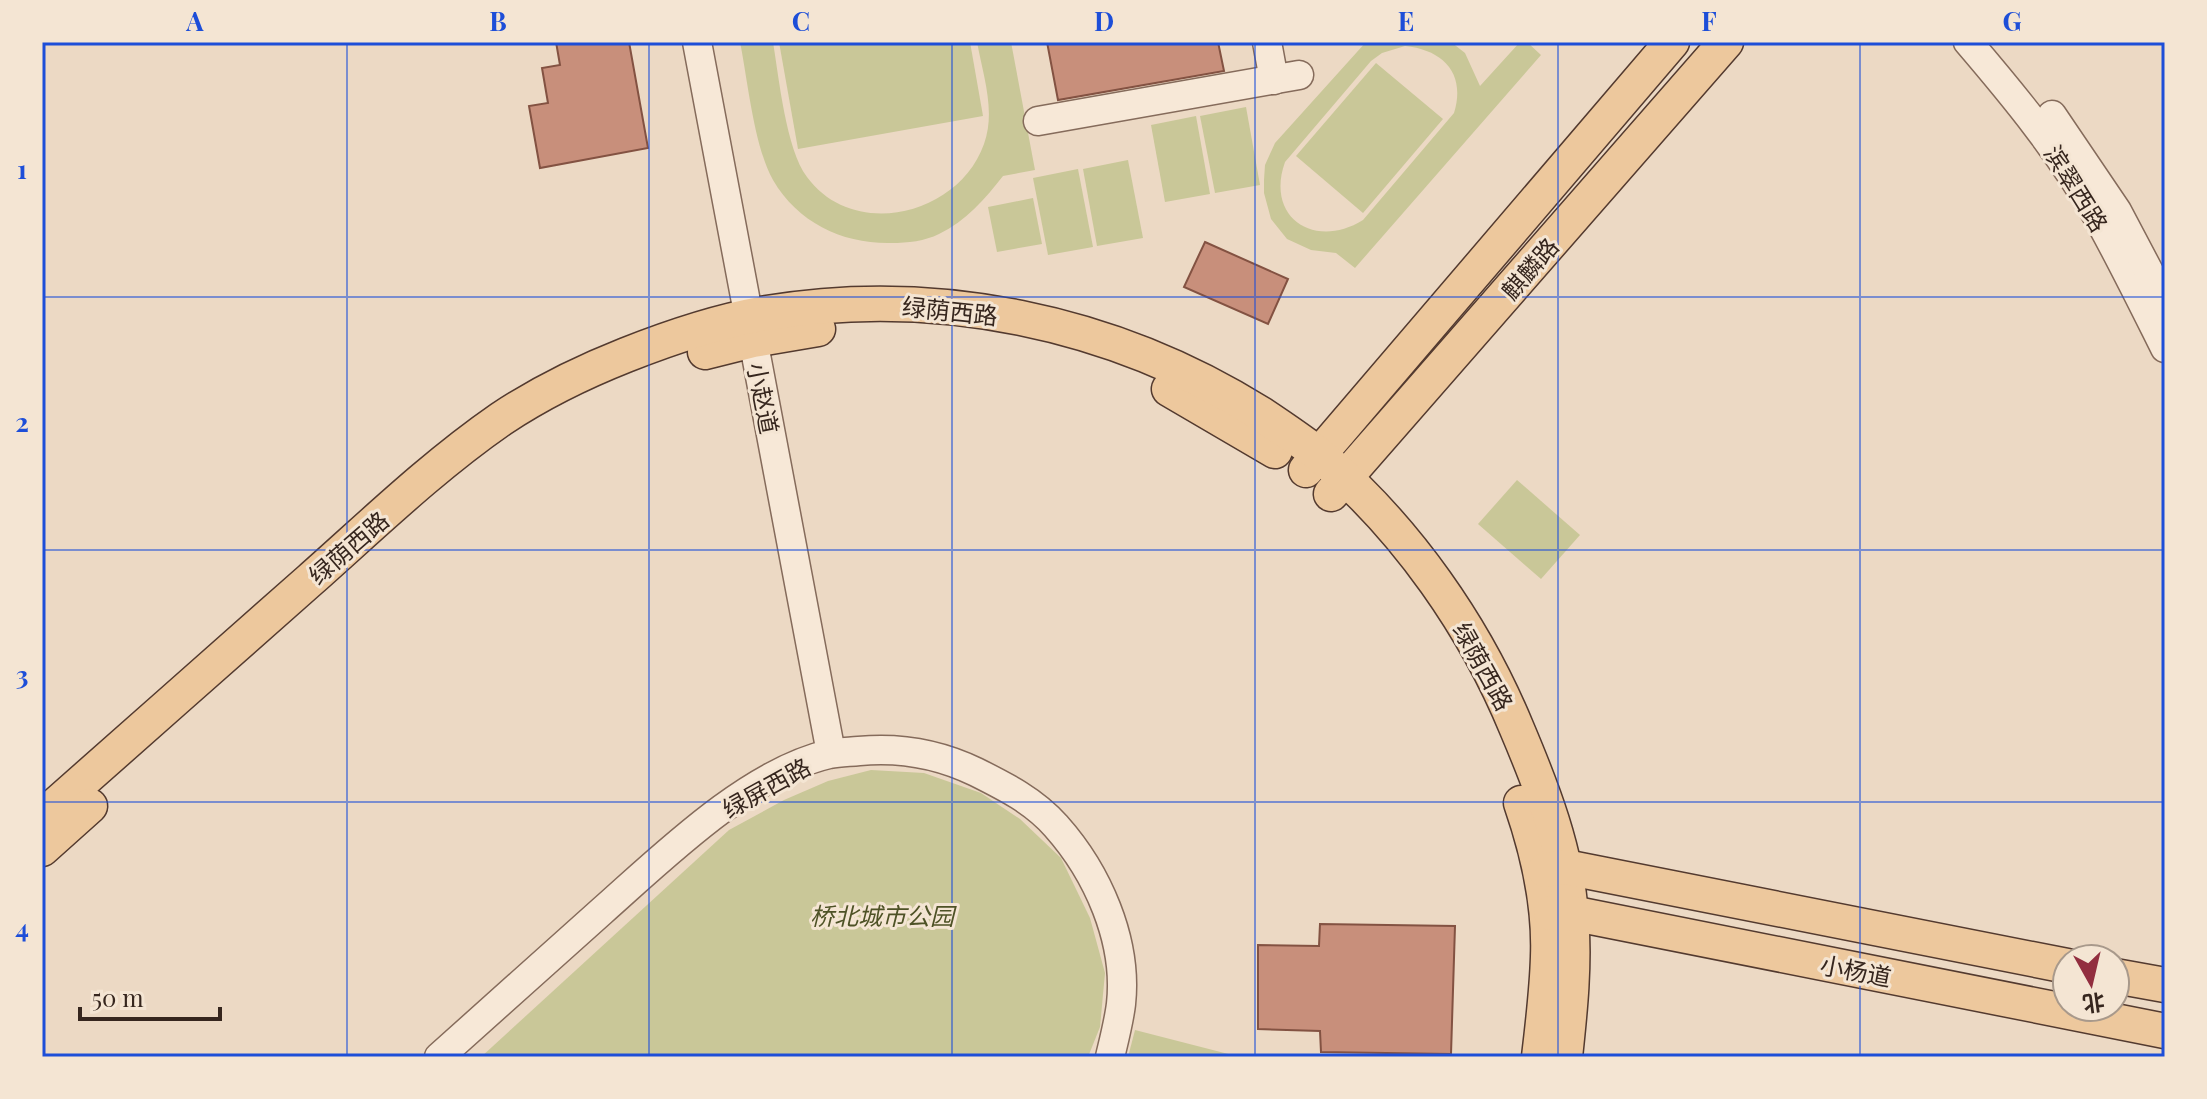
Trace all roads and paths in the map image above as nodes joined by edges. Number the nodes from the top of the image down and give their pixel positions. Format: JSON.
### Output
{"nodes":[{"id":1,"x":697,"y":42,"type":"edge"},
{"id":2,"x":715,"y":42,"type":"edge"},
{"id":3,"x":1267,"y":42,"type":"edge"},
{"id":4,"x":1672,"y":42,"type":"edge"},
{"id":5,"x":1726,"y":42,"type":"edge"},
{"id":6,"x":1968,"y":42,"type":"edge"},
{"id":7,"x":1992,"y":42,"type":"edge"},
{"id":8,"x":1038,"y":121,"type":"dead end"},
{"id":9,"x":2165,"y":302,"type":"edge"},
{"id":10,"x":759,"y":327,"type":"junction"},
{"id":11,"x":2165,"y":348,"type":"edge"},
{"id":12,"x":1311,"y":463,"type":"junction"},
{"id":13,"x":1338,"y":486,"type":"junction"},
{"id":14,"x":839,"y":752,"type":"junction"},
{"id":15,"x":42,"y":817,"type":"edge"},
{"id":16,"x":42,"y":849,"type":"edge"},
{"id":17,"x":1552,"y":869,"type":"junction"},
{"id":18,"x":1559,"y":913,"type":"junction"},
{"id":19,"x":2051,"y":963,"type":"edge"},
{"id":20,"x":2131,"y":979,"type":"edge"},
{"id":21,"x":2165,"y":985,"type":"edge"},
{"id":22,"x":2165,"y":1031,"type":"edge"},
{"id":23,"x":439,"y":1057,"type":"edge"},
{"id":24,"x":1110,"y":1057,"type":"edge"},
{"id":25,"x":1539,"y":1057,"type":"edge"},
{"id":26,"x":1565,"y":1057,"type":"edge"}],
"edges":[{"from":1,"to":10,"type":"street","name":"小赵道"},
{"from":2,"to":10,"type":"street","name":"小赵道"},
{"from":3,"to":8,"type":"street"},
{"from":4,"to":12,"type":"main road","name":"麒麟路"},
{"from":5,"to":13,"type":"main road","name":"麒麟路"},
{"from":6,"to":11,"type":"street","name":"滨翠西路"},
{"from":7,"to":9,"type":"street","name":"滨翠西路"},
{"from":10,"to":12,"type":"main road","name":"绿荫西路"},
{"from":10,"to":14,"type":"street","name":"小赵道"},
{"from":10,"to":15,"type":"main road","name":"绿荫西路"},
{"from":10,"to":16,"type":"main road","name":"绿荫西路"},
{"from":12,"to":13,"type":"main road","name":"绿荫西路"},
{"from":13,"to":17,"type":"main road","name":"绿荫西路"},
{"from":14,"to":23,"type":"street","name":"绿屏西路"},
{"from":14,"to":24,"type":"street","name":"绿屏西路"},
{"from":17,"to":18,"type":"main road","name":"绿荫西路"},
{"from":17,"to":19,"type":"main road","name":"小杨道"},
{"from":18,"to":22,"type":"main road","name":"小杨道"},
{"from":18,"to":25,"type":"main road","name":"绿荫西路"},
{"from":18,"to":26,"type":"main road","name":"绿荫西路"},
{"from":20,"to":21,"type":"main road"}]}
